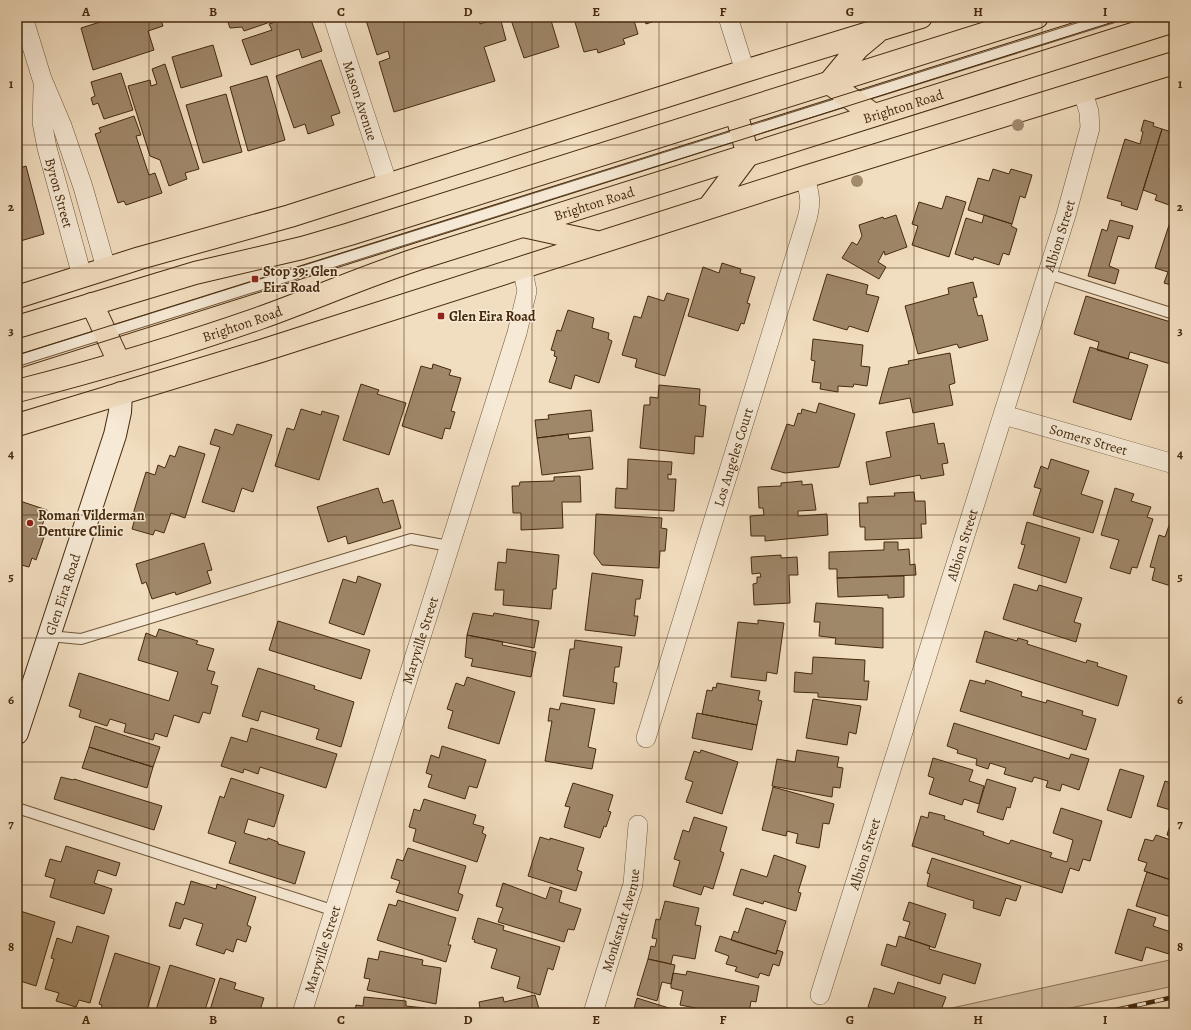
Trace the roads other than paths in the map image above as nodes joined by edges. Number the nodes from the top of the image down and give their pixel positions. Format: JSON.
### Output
{"nodes":[{"id":1,"x":23,"y":17,"type":"edge"},
{"id":2,"x":332,"y":17,"type":"edge"},
{"id":3,"x":728,"y":17,"type":"edge"},
{"id":4,"x":921,"y":17,"type":"edge"},
{"id":5,"x":1037,"y":17,"type":"edge"},
{"id":6,"x":1114,"y":17,"type":"edge"},
{"id":7,"x":1174,"y":21,"type":"edge"},
{"id":8,"x":881,"y":30,"type":"junction"},
{"id":9,"x":1174,"y":63,"type":"edge"},
{"id":10,"x":745,"y":71,"type":"junction"},
{"id":11,"x":42,"y":79,"type":"junction"},
{"id":12,"x":829,"y":84,"type":"junction"},
{"id":13,"x":1083,"y":92,"type":"junction"},
{"id":14,"x":851,"y":99,"type":"junction"},
{"id":15,"x":874,"y":115,"type":"junction"},
{"id":16,"x":738,"y":123,"type":"junction"},
{"id":17,"x":748,"y":155,"type":"junction"},
{"id":18,"x":805,"y":177,"type":"junction"},
{"id":19,"x":388,"y":184,"type":"junction"},
{"id":20,"x":708,"y":208,"type":"junction"},
{"id":21,"x":523,"y":226,"type":"junction"},
{"id":22,"x":597,"y":242,"type":"junction"},
{"id":23,"x":522,"y":267,"type":"junction"},
{"id":24,"x":106,"y":268,"type":"junction"},
{"id":25,"x":1048,"y":274,"type":"junction"},
{"id":26,"x":82,"y":276,"type":"junction"},
{"id":27,"x":17,"y":298,"type":"edge"},
{"id":28,"x":113,"y":299,"type":"junction"},
{"id":29,"x":92,"y":304,"type":"junction"},
{"id":30,"x":1174,"y":314,"type":"edge"},
{"id":31,"x":17,"y":327,"type":"edge"},
{"id":32,"x":111,"y":332,"type":"junction"},
{"id":33,"x":17,"y":361,"type":"edge"},
{"id":34,"x":119,"y":362,"type":"junction"},
{"id":35,"x":17,"y":391,"type":"edge"},
{"id":36,"x":121,"y":393,"type":"junction"},
{"id":37,"x":1004,"y":414,"type":"junction"},
{"id":38,"x":17,"y":425,"type":"edge"},
{"id":39,"x":1174,"y":464,"type":"edge"},
{"id":40,"x":449,"y":546,"type":"junction"},
{"id":41,"x":49,"y":636,"type":"junction"},
{"id":42,"x":17,"y":733,"type":"edge"},
{"id":43,"x":646,"y":738,"type":"dead end"},
{"id":44,"x":17,"y":808,"type":"edge"},
{"id":45,"x":638,"y":825,"type":"dead end"},
{"id":46,"x":335,"y":911,"type":"junction"},
{"id":47,"x":820,"y":995,"type":"dead end"},
{"id":48,"x":302,"y":1013,"type":"edge"},
{"id":49,"x":593,"y":1013,"type":"edge"}],
"edges":[{"from":1,"to":11,"type":"street","name":"Byron Street"},
{"from":2,"to":19,"type":"street","name":"Mason Avenue"},
{"from":3,"to":10,"type":"street"},
{"from":4,"to":8,"type":"main road"},
{"from":5,"to":12,"type":"main road"},
{"from":6,"to":14,"type":"lane"},
{"from":7,"to":15,"type":"main road","name":"Brighton Road"},
{"from":8,"to":10,"type":"main road"},
{"from":8,"to":12,"type":"main road"},
{"from":9,"to":13,"type":"main road"},
{"from":10,"to":19,"type":"main road"},
{"from":11,"to":24,"type":"street","name":"Byron Street"},
{"from":11,"to":26,"type":"street","name":"Byron Street"},
{"from":12,"to":14,"type":"main road"},
{"from":12,"to":16,"type":"main road"},
{"from":13,"to":18,"type":"main road"},
{"from":13,"to":25,"type":"street","name":"Albion Street"},
{"from":14,"to":15,"type":"main road"},
{"from":14,"to":16,"type":"lane"},
{"from":15,"to":17,"type":"main road","name":"Brighton Road"},
{"from":16,"to":17,"type":"main road"},
{"from":16,"to":28,"type":"main road"},
{"from":16,"to":32,"type":"lane"},
{"from":17,"to":20,"type":"main road"},
{"from":17,"to":21,"type":"main road","name":"Brighton Road"},
{"from":18,"to":20,"type":"main road"},
{"from":18,"to":43,"type":"street","name":"Los Angeles Court"},
{"from":19,"to":24,"type":"main road"},
{"from":20,"to":22,"type":"main road"},
{"from":21,"to":22,"type":"main road"},
{"from":21,"to":34,"type":"main road","name":"Brighton Road"},
{"from":22,"to":23,"type":"main road"},
{"from":23,"to":36,"type":"main road"},
{"from":23,"to":40,"type":"street","name":"Maryville Street"},
{"from":24,"to":26,"type":"main road"},
{"from":24,"to":28,"type":"main road","name":"Byron Street"},
{"from":25,"to":30,"type":"lane"},
{"from":25,"to":37,"type":"street","name":"Albion Street"},
{"from":26,"to":27,"type":"main road"},
{"from":26,"to":29,"type":"main road","name":"Byron Street"},
{"from":28,"to":29,"type":"main road"},
{"from":28,"to":32,"type":"main road","name":"Glen Eira Road"},
{"from":29,"to":31,"type":"main road"},
{"from":29,"to":32,"type":"main road","name":"Glen Eira Road"},
{"from":32,"to":33,"type":"lane"},
{"from":32,"to":34,"type":"main road","name":"Glen Eira Road"},
{"from":34,"to":35,"type":"main road","name":"Brighton Road"},
{"from":34,"to":36,"type":"main road","name":"Glen Eira Road"},
{"from":36,"to":38,"type":"main road"},
{"from":36,"to":41,"type":"main road","name":"Glen Eira Road"},
{"from":37,"to":39,"type":"street","name":"Somers Street"},
{"from":37,"to":47,"type":"street","name":"Albion Street"},
{"from":40,"to":41,"type":"lane"},
{"from":40,"to":46,"type":"street","name":"Maryville Street"},
{"from":41,"to":42,"type":"main road","name":"Glen Eira Road"},
{"from":44,"to":46,"type":"lane"},
{"from":45,"to":49,"type":"street","name":"Monkstadt Avenue"},
{"from":46,"to":48,"type":"street","name":"Maryville Street"}]}
